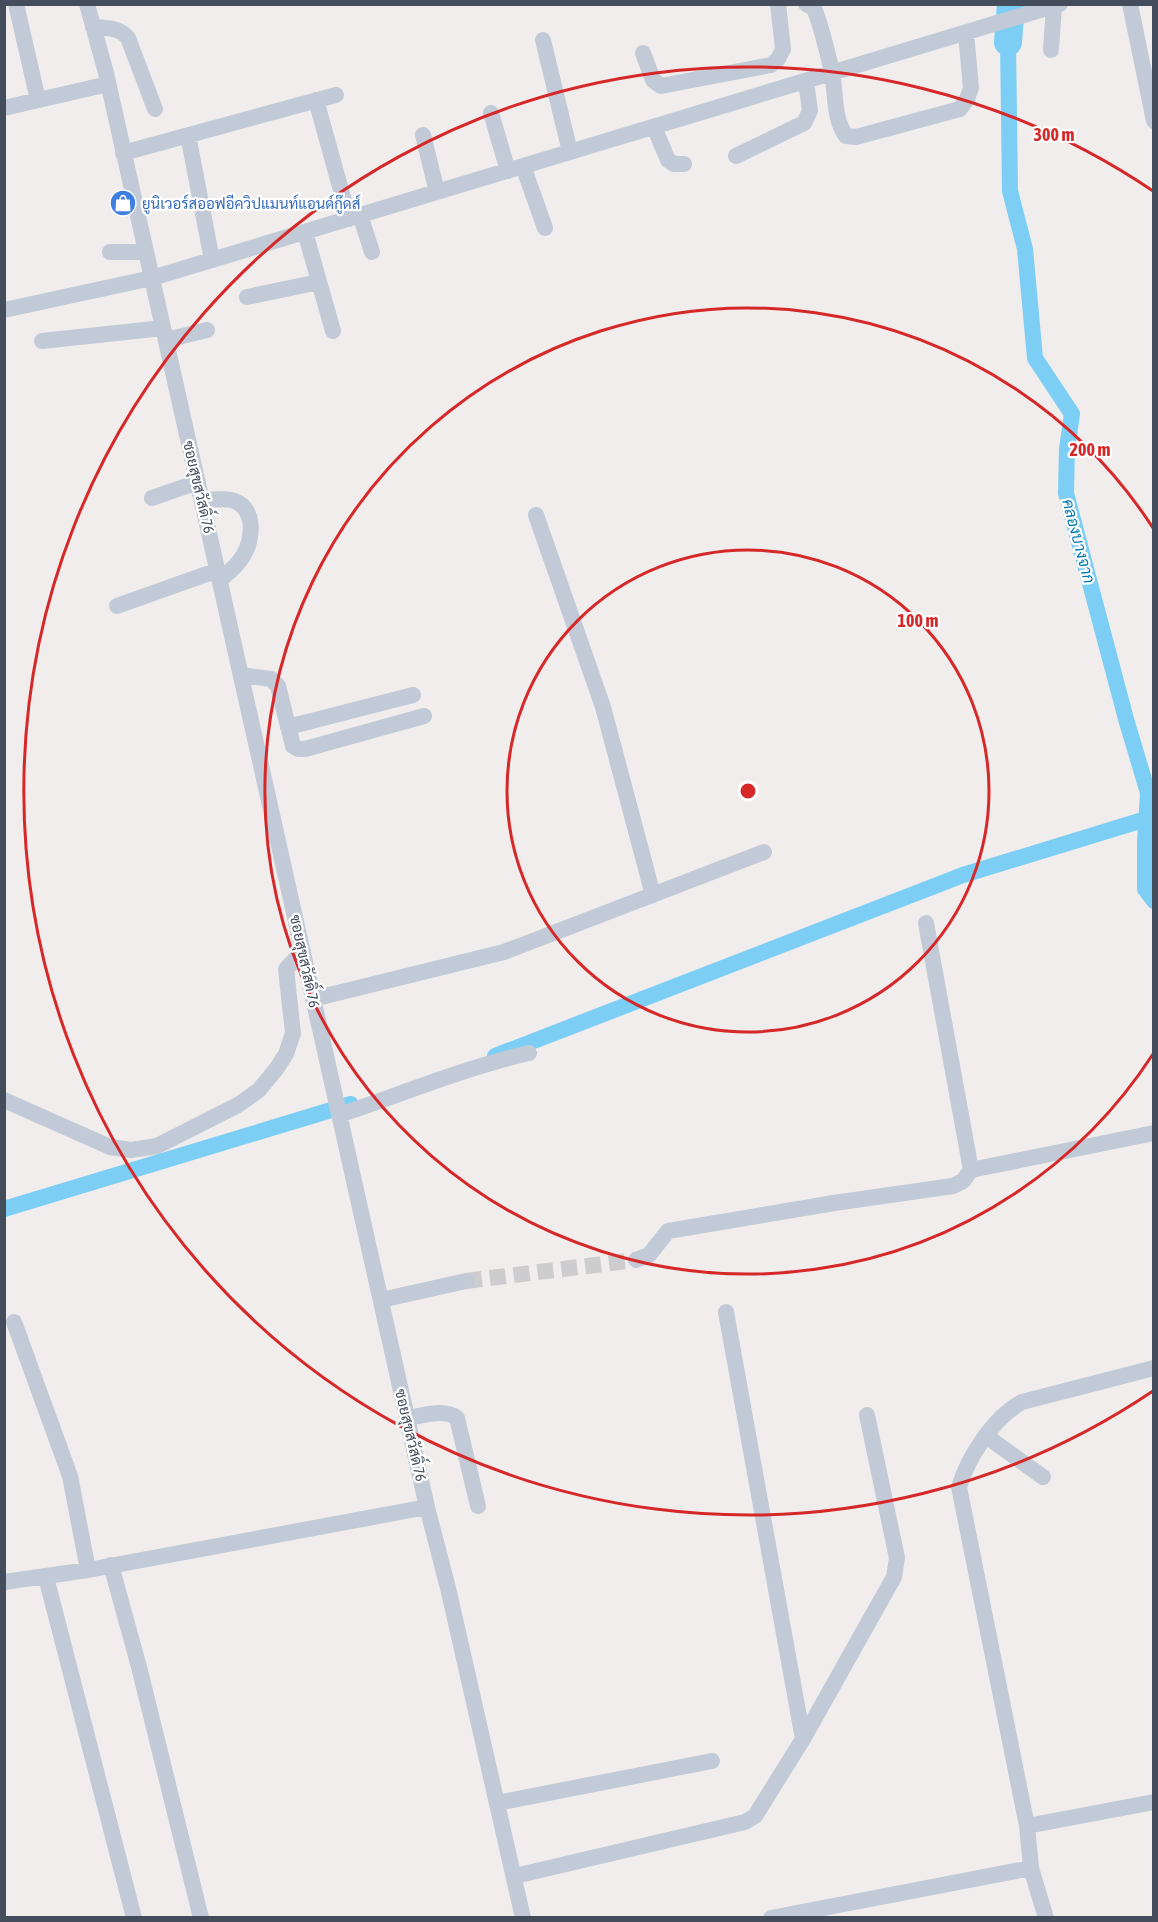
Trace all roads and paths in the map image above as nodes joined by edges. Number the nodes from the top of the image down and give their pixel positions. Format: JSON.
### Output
{"nodes":[{"id":1,"x":16,"y":4,"type":"edge"},
{"id":2,"x":87,"y":4,"type":"edge"},
{"id":3,"x":806,"y":4,"type":"edge"},
{"id":4,"x":1130,"y":4,"type":"edge"},
{"id":5,"x":780,"y":5,"type":"edge"},
{"id":6,"x":1057,"y":5,"type":"edge"},
{"id":7,"x":93,"y":27,"type":"junction"},
{"id":8,"x":966,"y":33,"type":"junction"},
{"id":9,"x":543,"y":40,"type":"dead end"},
{"id":10,"x":1051,"y":50,"type":"dead end"},
{"id":11,"x":643,"y":53,"type":"dead end"},
{"id":12,"x":832,"y":73,"type":"junction"},
{"id":13,"x":806,"y":81,"type":"junction"},
{"id":14,"x":108,"y":84,"type":"junction"},
{"id":15,"x":336,"y":95,"type":"dead end"},
{"id":16,"x":38,"y":100,"type":"junction"},
{"id":17,"x":316,"y":100,"type":"junction"},
{"id":18,"x":4,"y":108,"type":"edge"},
{"id":19,"x":155,"y":110,"type":"dead end"},
{"id":20,"x":492,"y":113,"type":"dead end"},
{"id":21,"x":1154,"y":121,"type":"edge"},
{"id":22,"x":654,"y":127,"type":"junction"},
{"id":23,"x":188,"y":135,"type":"junction"},
{"id":24,"x":423,"y":135,"type":"dead end"},
{"id":25,"x":570,"y":152,"type":"junction"},
{"id":26,"x":123,"y":153,"type":"junction"},
{"id":27,"x":736,"y":156,"type":"dead end"},
{"id":28,"x":684,"y":165,"type":"dead end"},
{"id":29,"x":515,"y":169,"type":"junction"},
{"id":30,"x":437,"y":192,"type":"junction"},
{"id":31,"x":355,"y":217,"type":"junction"},
{"id":32,"x":544,"y":228,"type":"dead end"},
{"id":33,"x":305,"y":232,"type":"junction"},
{"id":34,"x":110,"y":252,"type":"dead end"},
{"id":35,"x":146,"y":252,"type":"junction"},
{"id":36,"x":372,"y":252,"type":"dead end"},
{"id":37,"x":213,"y":260,"type":"junction"},
{"id":38,"x":152,"y":278,"type":"junction"},
{"id":39,"x":319,"y":282,"type":"junction"},
{"id":40,"x":247,"y":297,"type":"dead end"},
{"id":41,"x":4,"y":310,"type":"edge"},
{"id":42,"x":207,"y":330,"type":"dead end"},
{"id":43,"x":333,"y":331,"type":"dead end"},
{"id":44,"x":164,"y":334,"type":"junction"},
{"id":45,"x":42,"y":341,"type":"dead end"},
{"id":46,"x":198,"y":482,"type":"junction"},
{"id":47,"x":152,"y":498,"type":"dead end"},
{"id":48,"x":202,"y":500,"type":"junction"},
{"id":49,"x":536,"y":515,"type":"dead end"},
{"id":50,"x":219,"y":575,"type":"junction"},
{"id":51,"x":117,"y":606,"type":"dead end"},
{"id":52,"x":241,"y":675,"type":"junction"},
{"id":53,"x":413,"y":695,"type":"dead end"},
{"id":54,"x":424,"y":716,"type":"dead end"},
{"id":55,"x":288,"y":727,"type":"junction"},
{"id":56,"x":764,"y":852,"type":"dead end"},
{"id":57,"x":653,"y":895,"type":"junction"},
{"id":58,"x":926,"y":923,"type":"dead end"},
{"id":59,"x":303,"y":951,"type":"junction"},
{"id":60,"x":313,"y":999,"type":"junction"},
{"id":61,"x":529,"y":1053,"type":"dead end"},
{"id":62,"x":4,"y":1100,"type":"edge"},
{"id":63,"x":339,"y":1113,"type":"junction"},
{"id":64,"x":1154,"y":1133,"type":"edge"},
{"id":65,"x":971,"y":1170,"type":"junction"},
{"id":66,"x":636,"y":1260,"type":"tunnel mouth"},
{"id":67,"x":466,"y":1281,"type":"tunnel mouth"},
{"id":68,"x":381,"y":1300,"type":"junction"},
{"id":69,"x":726,"y":1312,"type":"dead end"},
{"id":70,"x":14,"y":1322,"type":"dead end"},
{"id":71,"x":1154,"y":1368,"type":"edge"},
{"id":72,"x":867,"y":1415,"type":"dead end"},
{"id":73,"x":407,"y":1418,"type":"junction"},
{"id":74,"x":987,"y":1436,"type":"junction"},
{"id":75,"x":1043,"y":1477,"type":"dead end"},
{"id":76,"x":478,"y":1506,"type":"dead end"},
{"id":77,"x":427,"y":1507,"type":"junction"},
{"id":78,"x":111,"y":1565,"type":"junction"},
{"id":79,"x":88,"y":1570,"type":"junction"},
{"id":80,"x":45,"y":1577,"type":"junction"},
{"id":81,"x":4,"y":1582,"type":"edge"},
{"id":82,"x":803,"y":1739,"type":"junction"},
{"id":83,"x":712,"y":1761,"type":"dead end"},
{"id":84,"x":1154,"y":1802,"type":"edge"},
{"id":85,"x":497,"y":1803,"type":"junction"},
{"id":86,"x":1027,"y":1826,"type":"junction"},
{"id":87,"x":1031,"y":1868,"type":"junction"},
{"id":88,"x":515,"y":1876,"type":"junction"},
{"id":89,"x":134,"y":1917,"type":"edge"},
{"id":90,"x":201,"y":1917,"type":"edge"},
{"id":91,"x":524,"y":1917,"type":"edge"},
{"id":92,"x":771,"y":1917,"type":"edge"},
{"id":93,"x":1046,"y":1917,"type":"edge"}],
"edges":[{"from":1,"to":16,"type":"street"},
{"from":2,"to":7,"type":"street","name":"ซอยสุขสวัสดิ์ 76"},
{"from":3,"to":12,"type":"street"},
{"from":4,"to":21,"type":"street"},
{"from":5,"to":11,"type":"street"},
{"from":6,"to":8,"type":"street"},
{"from":6,"to":10,"type":"street"},
{"from":7,"to":14,"type":"street","name":"ซอยสุขสวัสดิ์ 76"},
{"from":7,"to":19,"type":"street"},
{"from":8,"to":12,"type":"street"},
{"from":8,"to":12,"type":"street"},
{"from":9,"to":25,"type":"street"},
{"from":12,"to":13,"type":"street"},
{"from":13,"to":22,"type":"street"},
{"from":13,"to":27,"type":"street"},
{"from":14,"to":16,"type":"street"},
{"from":14,"to":26,"type":"street","name":"ซอยสุขสวัสดิ์ 76"},
{"from":15,"to":17,"type":"street"},
{"from":16,"to":18,"type":"street"},
{"from":17,"to":23,"type":"street"},
{"from":17,"to":31,"type":"street"},
{"from":20,"to":29,"type":"street"},
{"from":22,"to":25,"type":"street"},
{"from":22,"to":28,"type":"street"},
{"from":23,"to":26,"type":"street"},
{"from":23,"to":37,"type":"street"},
{"from":24,"to":30,"type":"street"},
{"from":25,"to":29,"type":"street"},
{"from":26,"to":35,"type":"street","name":"ซอยสุขสวัสดิ์ 76"},
{"from":29,"to":30,"type":"street"},
{"from":29,"to":32,"type":"street"},
{"from":30,"to":31,"type":"street"},
{"from":31,"to":33,"type":"street"},
{"from":31,"to":36,"type":"street"},
{"from":33,"to":37,"type":"street"},
{"from":33,"to":39,"type":"street"},
{"from":34,"to":35,"type":"street"},
{"from":35,"to":38,"type":"street","name":"ซอยสุขสวัสดิ์ 76"},
{"from":37,"to":38,"type":"street"},
{"from":38,"to":41,"type":"street"},
{"from":38,"to":44,"type":"street","name":"ซอยสุขสวัสดิ์ 76"},
{"from":39,"to":40,"type":"street"},
{"from":39,"to":43,"type":"street"},
{"from":42,"to":44,"type":"street"},
{"from":44,"to":45,"type":"street"},
{"from":44,"to":46,"type":"street","name":"ซอยสุขสวัสดิ์ 76"},
{"from":46,"to":47,"type":"street"},
{"from":46,"to":48,"type":"street","name":"ซอยสุขสวัสดิ์ 76"},
{"from":48,"to":50,"type":"street","name":"ซอยสุขสวัสดิ์ 76"},
{"from":48,"to":50,"type":"street"},
{"from":49,"to":57,"type":"street"},
{"from":50,"to":51,"type":"street"},
{"from":50,"to":52,"type":"street","name":"ซอยสุขสวัสดิ์ 76"},
{"from":52,"to":55,"type":"street"},
{"from":52,"to":59,"type":"street","name":"ซอยสุขสวัสดิ์ 76"},
{"from":53,"to":55,"type":"street"},
{"from":54,"to":55,"type":"street"},
{"from":56,"to":57,"type":"street"},
{"from":57,"to":60,"type":"street"},
{"from":58,"to":65,"type":"street"},
{"from":59,"to":60,"type":"street","name":"ซอยสุขสวัสดิ์ 76"},
{"from":59,"to":62,"type":"street"},
{"from":60,"to":63,"type":"street","name":"ซอยสุขสวัสดิ์ 76"},
{"from":61,"to":63,"type":"street"},
{"from":63,"to":68,"type":"street","name":"ซอยสุขสวัสดิ์ 76"},
{"from":64,"to":65,"type":"street"},
{"from":65,"to":66,"type":"street"},
{"from":67,"to":68,"type":"street"},
{"from":68,"to":73,"type":"street","name":"ซอยสุขสวัสดิ์ 76"},
{"from":69,"to":82,"type":"street"},
{"from":70,"to":79,"type":"street"},
{"from":71,"to":74,"type":"street"},
{"from":72,"to":82,"type":"street"},
{"from":73,"to":76,"type":"street"},
{"from":73,"to":77,"type":"street","name":"ซอยสุขสวัสดิ์ 76"},
{"from":74,"to":75,"type":"street"},
{"from":74,"to":86,"type":"street"},
{"from":77,"to":78,"type":"street"},
{"from":77,"to":85,"type":"street","name":"ซอยสุขสวัสดิ์ 76"},
{"from":78,"to":79,"type":"street"},
{"from":78,"to":90,"type":"street"},
{"from":79,"to":80,"type":"street"},
{"from":80,"to":81,"type":"street"},
{"from":80,"to":89,"type":"street"},
{"from":82,"to":88,"type":"street"},
{"from":83,"to":85,"type":"street"},
{"from":84,"to":86,"type":"street"},
{"from":85,"to":88,"type":"street","name":"ซอยสุขสวัสดิ์ 76"},
{"from":86,"to":87,"type":"street"},
{"from":87,"to":92,"type":"street"},
{"from":87,"to":93,"type":"street"},
{"from":88,"to":91,"type":"street","name":"ซอยสุขสวัสดิ์ 76"}]}
